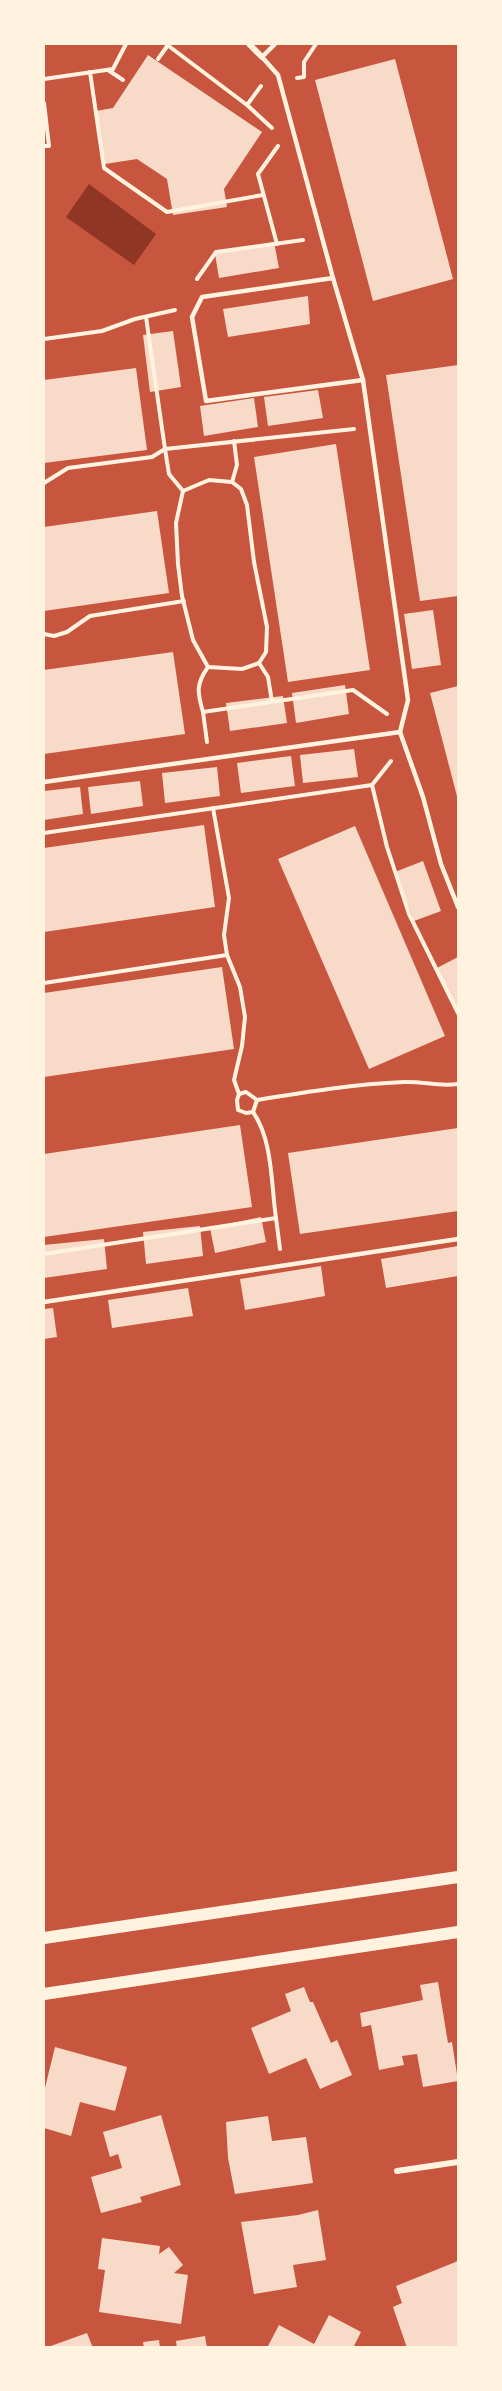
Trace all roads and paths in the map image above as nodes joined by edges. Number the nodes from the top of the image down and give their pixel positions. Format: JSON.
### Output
{"nodes":[{"id":1,"x":126,"y":44,"type":"edge"},
{"id":2,"x":167,"y":44,"type":"edge"},
{"id":3,"x":249,"y":44,"type":"edge"},
{"id":4,"x":275,"y":44,"type":"edge"},
{"id":5,"x":316,"y":44,"type":"edge"},
{"id":6,"x":262,"y":57,"type":"junction"},
{"id":7,"x":158,"y":59,"type":"dead end"},
{"id":8,"x":108,"y":70,"type":"junction"},
{"id":9,"x":90,"y":72,"type":"junction"},
{"id":10,"x":304,"y":77,"type":"dead end"},
{"id":11,"x":44,"y":79,"type":"edge"},
{"id":12,"x":123,"y":80,"type":"dead end"},
{"id":13,"x":44,"y":103,"type":"edge"},
{"id":14,"x":44,"y":147,"type":"edge"},
{"id":15,"x":263,"y":195,"type":"junction"},
{"id":16,"x":322,"y":238,"type":"junction"},
{"id":17,"x":277,"y":244,"type":"junction"},
{"id":18,"x":333,"y":278,"type":"junction"},
{"id":19,"x":192,"y":286,"type":"dead end"},
{"id":20,"x":180,"y":303,"type":"dead end"},
{"id":21,"x":44,"y":339,"type":"edge"},
{"id":22,"x":363,"y":380,"type":"junction"},
{"id":23,"x":234,"y":441,"type":"dead end"},
{"id":24,"x":232,"y":482,"type":"junction"},
{"id":25,"x":44,"y":483,"type":"edge"},
{"id":26,"x":183,"y":491,"type":"junction"},
{"id":27,"x":184,"y":601,"type":"junction"},
{"id":28,"x":44,"y":634,"type":"edge"},
{"id":29,"x":259,"y":663,"type":"junction"},
{"id":30,"x":208,"y":667,"type":"junction"},
{"id":31,"x":272,"y":702,"type":"junction"},
{"id":32,"x":203,"y":712,"type":"junction"},
{"id":33,"x":402,"y":725,"type":"junction"},
{"id":34,"x":400,"y":732,"type":"junction"},
{"id":35,"x":404,"y":744,"type":"junction"},
{"id":36,"x":210,"y":759,"type":"junction"},
{"id":37,"x":44,"y":782,"type":"edge"},
{"id":38,"x":372,"y":785,"type":"junction"},
{"id":39,"x":213,"y":808,"type":"junction"},
{"id":40,"x":44,"y":833,"type":"edge"},
{"id":41,"x":459,"y":907,"type":"edge"},
{"id":42,"x":227,"y":955,"type":"junction"},
{"id":43,"x":44,"y":983,"type":"edge"},
{"id":44,"x":459,"y":1013,"type":"edge"},
{"id":45,"x":459,"y":1084,"type":"edge"},
{"id":46,"x":239,"y":1094,"type":"junction"},
{"id":47,"x":257,"y":1100,"type":"junction"},
{"id":48,"x":252,"y":1112,"type":"junction"},
{"id":49,"x":276,"y":1218,"type":"junction"},
{"id":50,"x":459,"y":1239,"type":"edge"},
{"id":51,"x":44,"y":1254,"type":"edge"},
{"id":52,"x":283,"y":1266,"type":"junction"},
{"id":53,"x":44,"y":1302,"type":"edge"},
{"id":54,"x":459,"y":1877,"type":"edge"},
{"id":55,"x":459,"y":1932,"type":"edge"},
{"id":56,"x":44,"y":1938,"type":"edge"},
{"id":57,"x":44,"y":1994,"type":"edge"},
{"id":58,"x":459,"y":2162,"type":"edge"},
{"id":59,"x":397,"y":2171,"type":"dead end"}],
"edges":[{"from":1,"to":8,"type":"path"},
{"from":2,"to":7,"type":"path"},
{"from":2,"to":15,"type":"path"},
{"from":3,"to":6,"type":"street"},
{"from":4,"to":6,"type":"lane"},
{"from":5,"to":10,"type":"path"},
{"from":6,"to":16,"type":"lane"},
{"from":8,"to":9,"type":"path"},
{"from":8,"to":12,"type":"path"},
{"from":9,"to":11,"type":"path"},
{"from":9,"to":15,"type":"path"},
{"from":13,"to":14,"type":"path"},
{"from":15,"to":17,"type":"path"},
{"from":16,"to":17,"type":"path"},
{"from":16,"to":18,"type":"lane"},
{"from":17,"to":19,"type":"path"},
{"from":18,"to":22,"type":"lane"},
{"from":18,"to":22,"type":"lane"},
{"from":20,"to":21,"type":"path"},
{"from":22,"to":33,"type":"lane"},
{"from":23,"to":24,"type":"path"},
{"from":24,"to":26,"type":"path"},
{"from":24,"to":29,"type":"path"},
{"from":25,"to":26,"type":"path"},
{"from":26,"to":27,"type":"path"},
{"from":27,"to":28,"type":"path"},
{"from":27,"to":30,"type":"path"},
{"from":29,"to":30,"type":"path"},
{"from":29,"to":31,"type":"path"},
{"from":30,"to":32,"type":"path"},
{"from":31,"to":32,"type":"path"},
{"from":31,"to":33,"type":"path"},
{"from":32,"to":36,"type":"path"},
{"from":33,"to":34,"type":"lane"},
{"from":34,"to":35,"type":"lane"},
{"from":34,"to":36,"type":"lane"},
{"from":35,"to":38,"type":"path"},
{"from":35,"to":41,"type":"lane"},
{"from":36,"to":37,"type":"lane"},
{"from":38,"to":39,"type":"path"},
{"from":38,"to":44,"type":"path"},
{"from":39,"to":40,"type":"path"},
{"from":39,"to":42,"type":"path"},
{"from":42,"to":43,"type":"path"},
{"from":42,"to":46,"type":"path"},
{"from":45,"to":47,"type":"path"},
{"from":46,"to":47,"type":"path"},
{"from":46,"to":48,"type":"path"},
{"from":47,"to":48,"type":"path"},
{"from":48,"to":49,"type":"path"},
{"from":49,"to":51,"type":"path"},
{"from":49,"to":52,"type":"path"},
{"from":50,"to":52,"type":"lane"},
{"from":52,"to":53,"type":"lane"},
{"from":54,"to":56,"type":"main road"},
{"from":55,"to":57,"type":"main road"},
{"from":58,"to":59,"type":"street"}]}
